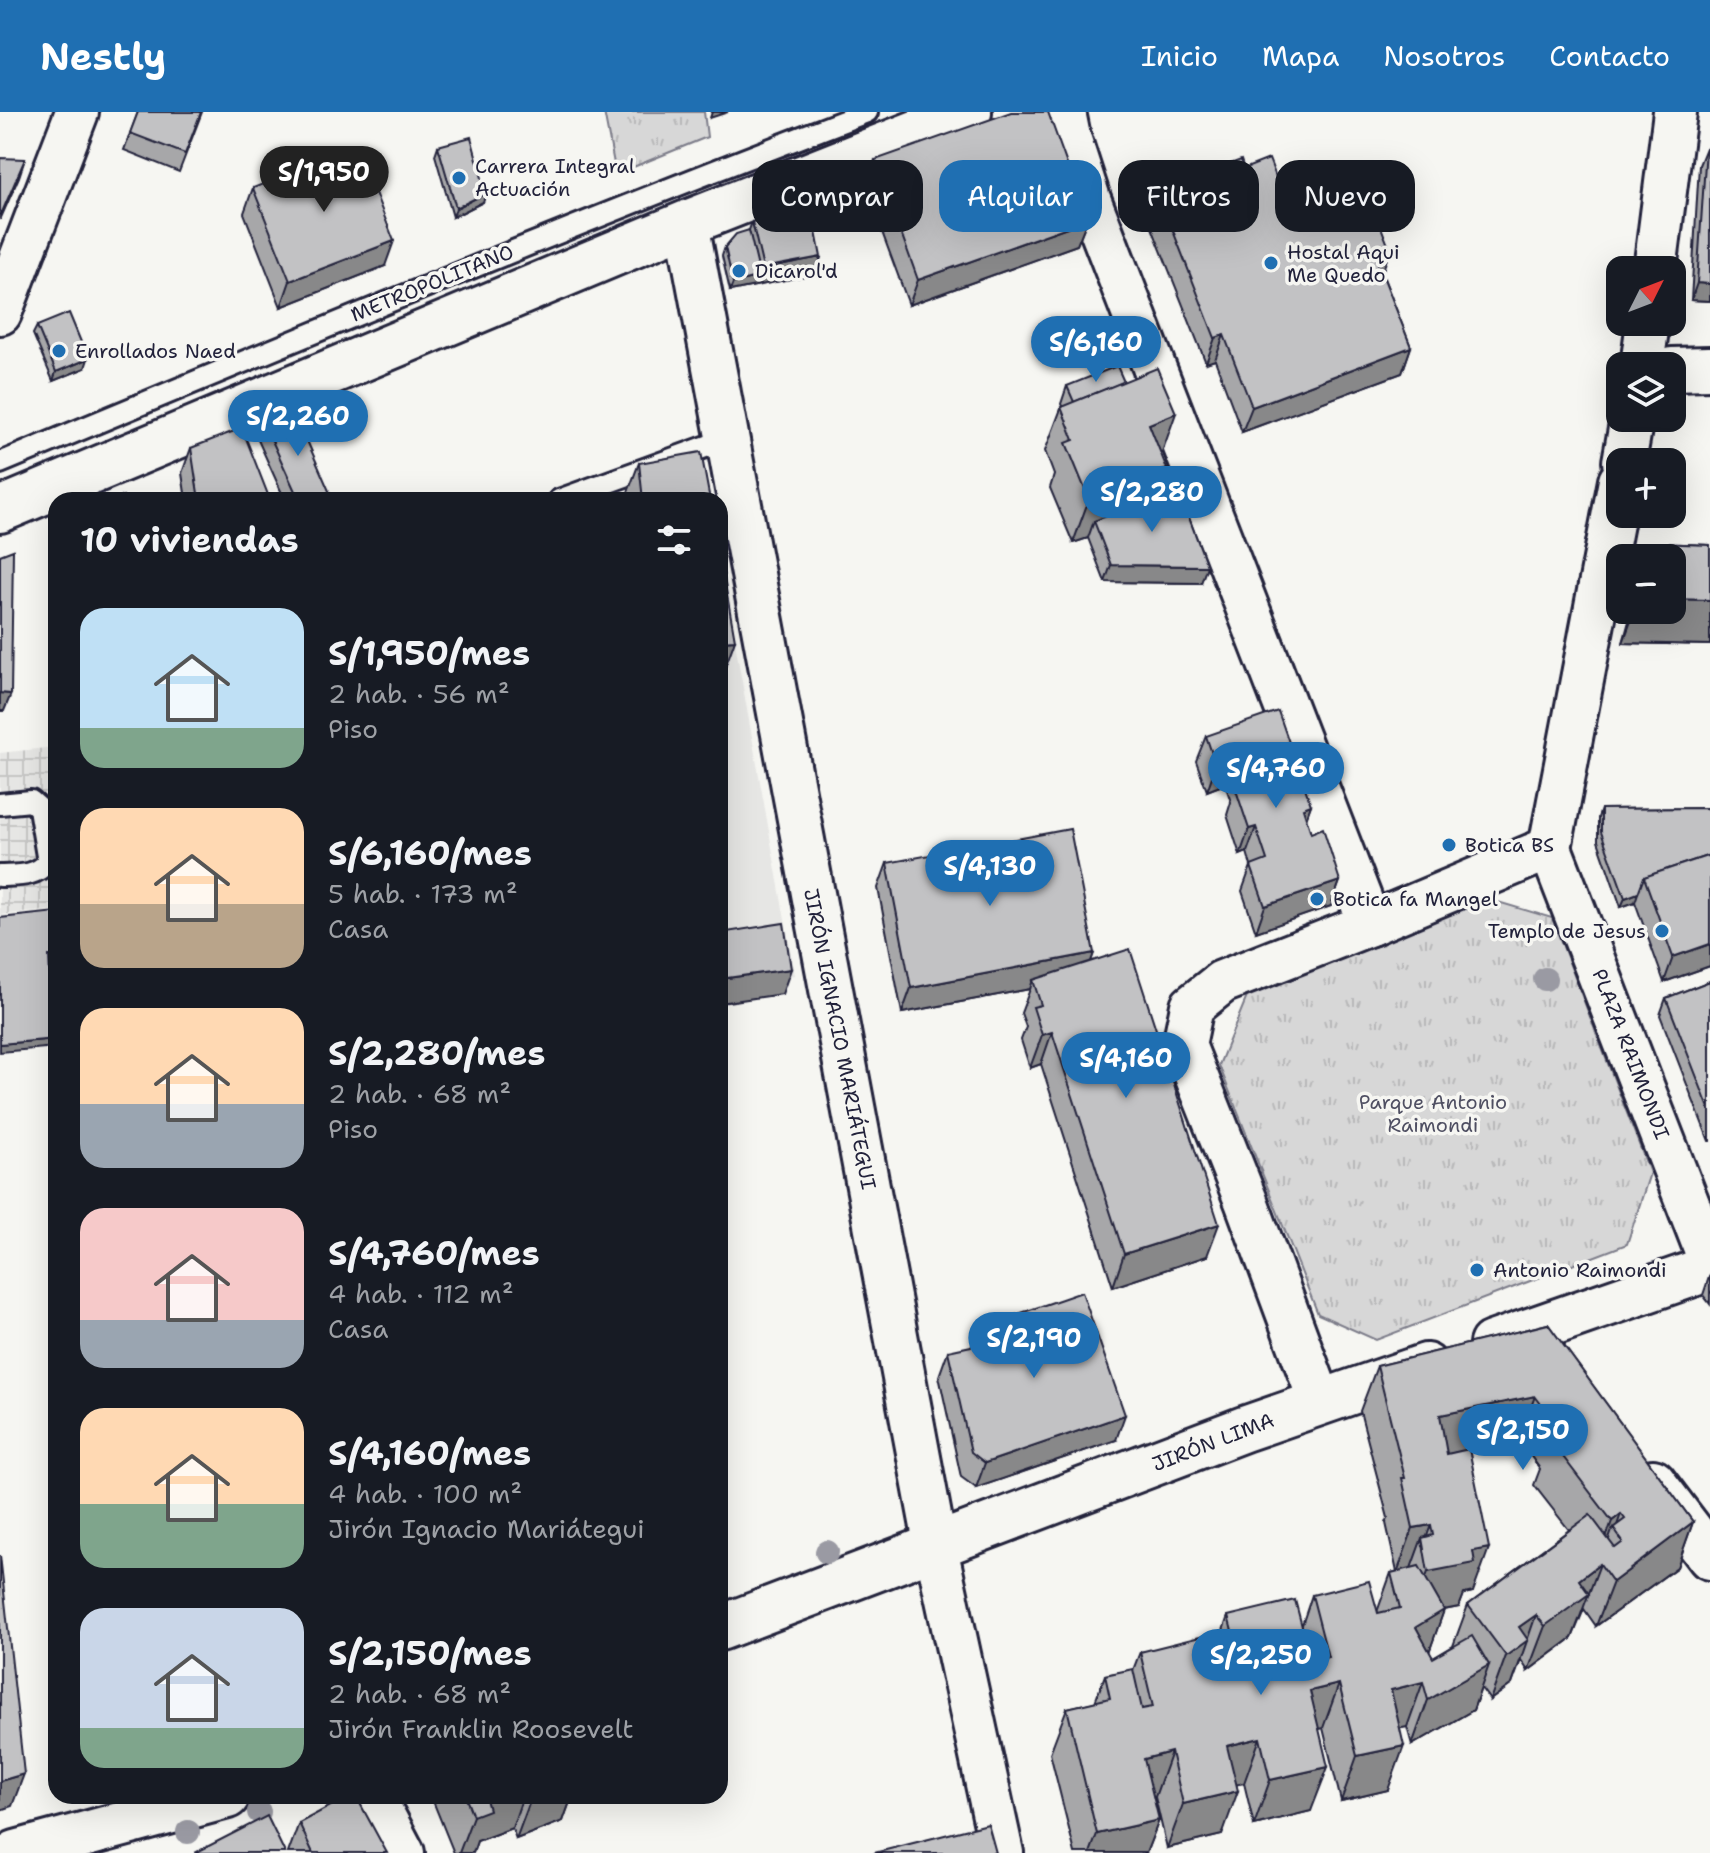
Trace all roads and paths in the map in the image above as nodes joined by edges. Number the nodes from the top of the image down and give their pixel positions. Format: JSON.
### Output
{"nodes":[{"id":1,"x":77,"y":112,"type":"edge"},
{"id":2,"x":867,"y":112,"type":"edge"},
{"id":3,"x":969,"y":112,"type":"edge"},
{"id":4,"x":1064,"y":112,"type":"edge"},
{"id":5,"x":1675,"y":112,"type":"edge"},
{"id":6,"x":687,"y":223,"type":"junction"},
{"id":7,"x":1657,"y":256,"type":"edge"},
{"id":8,"x":0,"y":313,"type":"edge"},
{"id":9,"x":1710,"y":368,"type":"edge"},
{"id":10,"x":1686,"y":369,"type":"edge"},
{"id":11,"x":727,"y":439,"type":"junction"},
{"id":12,"x":0,"y":463,"type":"edge"},
{"id":13,"x":581,"y":492,"type":"edge"},
{"id":14,"x":0,"y":510,"type":"edge"},
{"id":15,"x":1611,"y":528,"type":"edge"},
{"id":16,"x":0,"y":804,"type":"edge"},
{"id":17,"x":1550,"y":848,"type":"junction"},
{"id":18,"x":0,"y":876,"type":"edge"},
{"id":19,"x":1370,"y":924,"type":"junction"},
{"id":20,"x":1710,"y":1261,"type":"edge"},
{"id":21,"x":1710,"y":1268,"type":"edge"},
{"id":22,"x":1544,"y":1326,"type":"junction"},
{"id":23,"x":1570,"y":1365,"type":"edge"},
{"id":24,"x":1320,"y":1401,"type":"junction"},
{"id":25,"x":1625,"y":1444,"type":"edge"},
{"id":26,"x":936,"y":1548,"type":"junction"},
{"id":27,"x":1710,"y":1557,"type":"edge"},
{"id":28,"x":728,"y":1625,"type":"edge"},
{"id":29,"x":197,"y":1804,"type":"edge"},
{"id":30,"x":377,"y":1804,"type":"edge"},
{"id":31,"x":16,"y":1853,"type":"edge"},
{"id":32,"x":403,"y":1853,"type":"edge"},
{"id":33,"x":1002,"y":1853,"type":"edge"}],
"edges":[{"from":1,"to":8,"type":"street"},
{"from":2,"to":12,"type":"lane","name":"METROPOLITANO"},
{"from":3,"to":6,"type":"street"},
{"from":4,"to":19,"type":"street"},
{"from":5,"to":7,"type":"street"},
{"from":6,"to":11,"type":"street","name":"JIRÓN IGNACIO MARIÁTEGUI"},
{"from":6,"to":14,"type":"street"},
{"from":9,"to":10,"type":"street"},
{"from":11,"to":13,"type":"lane"},
{"from":11,"to":26,"type":"street","name":"JIRÓN IGNACIO MARIÁTEGUI"},
{"from":15,"to":17,"type":"street"},
{"from":16,"to":18,"type":"lane"},
{"from":17,"to":19,"type":"street"},
{"from":17,"to":20,"type":"street","name":"PLAZA RAIMONDI"},
{"from":19,"to":24,"type":"street"},
{"from":21,"to":22,"type":"street","name":"JIRÓN LIMA"},
{"from":22,"to":23,"type":"street"},
{"from":22,"to":24,"type":"street","name":"JIRÓN LIMA"},
{"from":24,"to":26,"type":"street","name":"JIRÓN LIMA"},
{"from":25,"to":27,"type":"street"},
{"from":26,"to":28,"type":"street","name":"JIRÓN LIMA"},
{"from":26,"to":33,"type":"street","name":"JIRÓN IGNACIO MARIÁTEGUI"},
{"from":29,"to":31,"type":"street"},
{"from":30,"to":32,"type":"street"}]}
